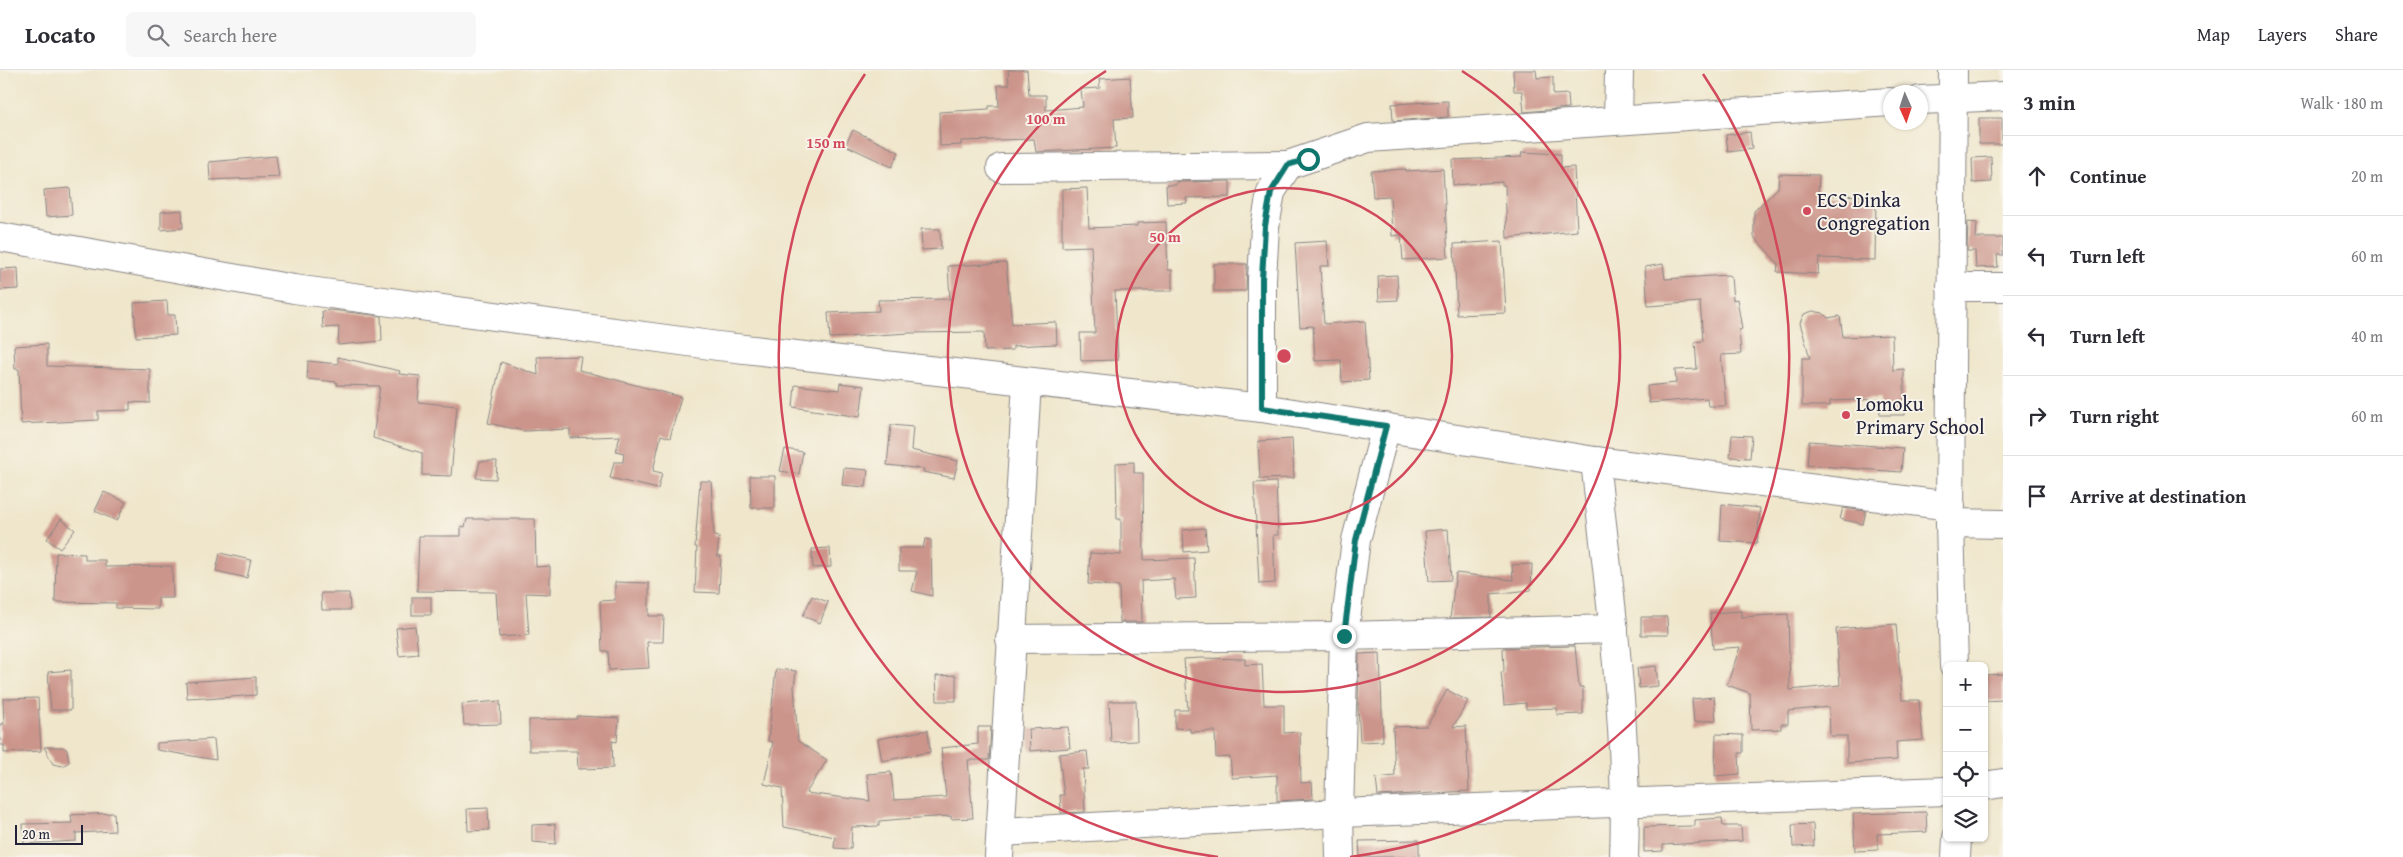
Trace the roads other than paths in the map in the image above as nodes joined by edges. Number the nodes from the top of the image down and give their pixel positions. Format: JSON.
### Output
{"nodes":[{"id":1,"x":1618,"y":70,"type":"edge"},
{"id":2,"x":1953,"y":70,"type":"edge"},
{"id":3,"x":2003,"y":96,"type":"edge"},
{"id":4,"x":1953,"y":98,"type":"junction"},
{"id":5,"x":1928,"y":100,"type":"edge"},
{"id":6,"x":1883,"y":102,"type":"edge"},
{"id":7,"x":1618,"y":120,"type":"junction"},
{"id":8,"x":1288,"y":165,"type":"junction"},
{"id":9,"x":1001,"y":168,"type":"dead end"},
{"id":10,"x":0,"y":237,"type":"edge"},
{"id":11,"x":2003,"y":287,"type":"edge"},
{"id":12,"x":1951,"y":288,"type":"junction"},
{"id":13,"x":1027,"y":382,"type":"junction"},
{"id":14,"x":1262,"y":408,"type":"junction"},
{"id":15,"x":1386,"y":426,"type":"junction"},
{"id":16,"x":1595,"y":461,"type":"junction"},
{"id":17,"x":1951,"y":514,"type":"junction"},
{"id":18,"x":2003,"y":524,"type":"edge"},
{"id":19,"x":1614,"y":629,"type":"junction"},
{"id":20,"x":1344,"y":636,"type":"junction"},
{"id":21,"x":1010,"y":639,"type":"junction"},
{"id":22,"x":1954,"y":662,"type":"edge"},
{"id":23,"x":2003,"y":783,"type":"edge"},
{"id":24,"x":1988,"y":785,"type":"edge"},
{"id":25,"x":1943,"y":791,"type":"edge"},
{"id":26,"x":1626,"y":803,"type":"junction"},
{"id":27,"x":1339,"y":813,"type":"junction"},
{"id":28,"x":1956,"y":842,"type":"edge"},
{"id":29,"x":1000,"y":845,"type":"edge"},
{"id":30,"x":1340,"y":857,"type":"edge"},
{"id":31,"x":1624,"y":857,"type":"edge"},
{"id":32,"x":1956,"y":857,"type":"edge"}],
"edges":[{"from":1,"to":7,"type":"street"},
{"from":2,"to":4,"type":"street"},
{"from":3,"to":4,"type":"street"},
{"from":4,"to":5,"type":"street"},
{"from":4,"to":12,"type":"street"},
{"from":6,"to":7,"type":"street"},
{"from":7,"to":8,"type":"street"},
{"from":8,"to":9,"type":"street"},
{"from":8,"to":14,"type":"street"},
{"from":10,"to":13,"type":"street"},
{"from":11,"to":12,"type":"street"},
{"from":12,"to":17,"type":"street"},
{"from":13,"to":14,"type":"street"},
{"from":13,"to":21,"type":"street"},
{"from":14,"to":15,"type":"street"},
{"from":15,"to":16,"type":"street"},
{"from":15,"to":20,"type":"street"},
{"from":16,"to":17,"type":"street"},
{"from":16,"to":19,"type":"street"},
{"from":17,"to":18,"type":"street"},
{"from":17,"to":22,"type":"street"},
{"from":19,"to":20,"type":"street"},
{"from":19,"to":26,"type":"street"},
{"from":20,"to":21,"type":"street"},
{"from":20,"to":27,"type":"street"},
{"from":21,"to":29,"type":"street"},
{"from":23,"to":24,"type":"street"},
{"from":25,"to":26,"type":"street"},
{"from":26,"to":27,"type":"street"},
{"from":26,"to":31,"type":"street"},
{"from":27,"to":29,"type":"street"},
{"from":27,"to":30,"type":"street"},
{"from":28,"to":32,"type":"street"}]}
